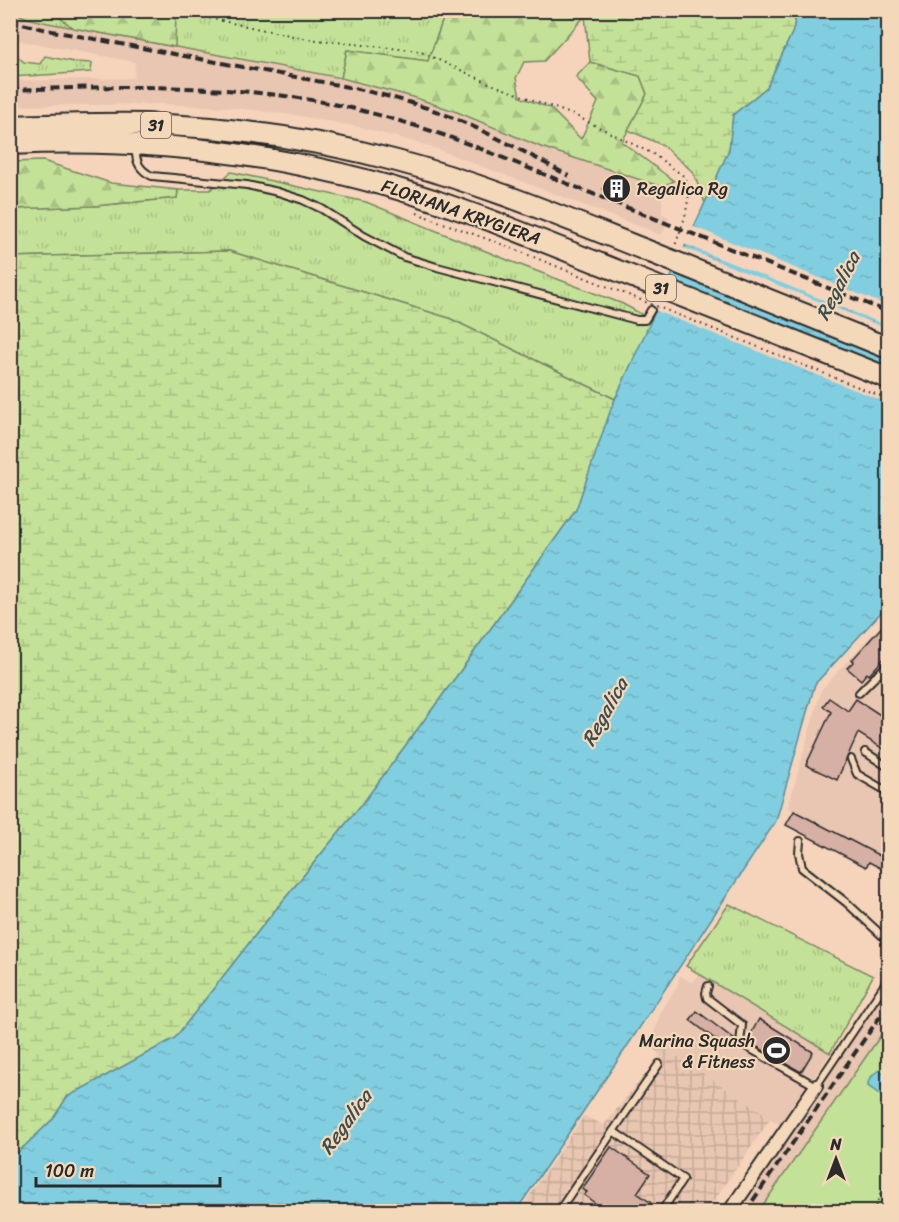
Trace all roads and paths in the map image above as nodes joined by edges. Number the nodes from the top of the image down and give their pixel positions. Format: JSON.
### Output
{"nodes":[{"id":1,"x":156,"y":10,"type":"edge"},
{"id":2,"x":10,"y":126,"type":"edge"},
{"id":3,"x":10,"y":144,"type":"edge"},
{"id":4,"x":136,"y":144,"type":"junction"},
{"id":5,"x":430,"y":208,"type":"junction"},
{"id":6,"x":412,"y":210,"type":"dead end"},
{"id":7,"x":674,"y":248,"type":"dead end"},
{"id":8,"x":655,"y":300,"type":"dead end"},
{"id":9,"x":651,"y":310,"type":"joint"},
{"id":10,"x":888,"y":348,"type":"edge"},
{"id":11,"x":888,"y":378,"type":"edge"},
{"id":12,"x":888,"y":399,"type":"edge"},
{"id":13,"x":888,"y":664,"type":"edge"},
{"id":14,"x":859,"y":693,"type":"dead end"},
{"id":15,"x":865,"y":752,"type":"dead end"},
{"id":16,"x":851,"y":759,"type":"dead end"},
{"id":17,"x":888,"y":767,"type":"edge"},
{"id":18,"x":888,"y":792,"type":"edge"},
{"id":19,"x":800,"y":841,"type":"dead end"},
{"id":20,"x":888,"y":940,"type":"edge"},
{"id":21,"x":888,"y":976,"type":"edge"},
{"id":22,"x":708,"y":986,"type":"dead end"},
{"id":23,"x":659,"y":1064,"type":"dead end"},
{"id":24,"x":816,"y":1086,"type":"junction"},
{"id":25,"x":613,"y":1131,"type":"junction"},
{"id":26,"x":888,"y":1176,"type":"edge"},
{"id":27,"x":558,"y":1212,"type":"edge"},
{"id":28,"x":661,"y":1212,"type":"edge"},
{"id":29,"x":729,"y":1212,"type":"edge"},
{"id":30,"x":873,"y":1212,"type":"edge"}],
"edges":[{"from":1,"to":7,"type":"path"},
{"from":2,"to":10,"type":"main road","name":"FLORIANA KRYGIERA","number":"31","bridge":true},
{"from":3,"to":4,"type":"main road","name":"FLORIANA KRYGIERA","number":"31"},
{"from":4,"to":5,"type":"main road","name":"FLORIANA KRYGIERA","number":"31"},
{"from":4,"to":9,"type":"lane"},
{"from":5,"to":6,"type":"path"},
{"from":5,"to":11,"type":"main road","name":"FLORIANA KRYGIERA","number":"31","bridge":true},
{"from":5,"to":12,"type":"path","bridge":true},
{"from":8,"to":9,"type":"path"},
{"from":13,"to":14,"type":"lane"},
{"from":15,"to":17,"type":"lane"},
{"from":16,"to":18,"type":"lane"},
{"from":19,"to":20,"type":"lane"},
{"from":21,"to":24,"type":"lane"},
{"from":22,"to":24,"type":"lane"},
{"from":23,"to":25,"type":"lane"},
{"from":24,"to":29,"type":"street"},
{"from":25,"to":27,"type":"lane"},
{"from":25,"to":28,"type":"lane"},
{"from":26,"to":30,"type":"path"}]}
